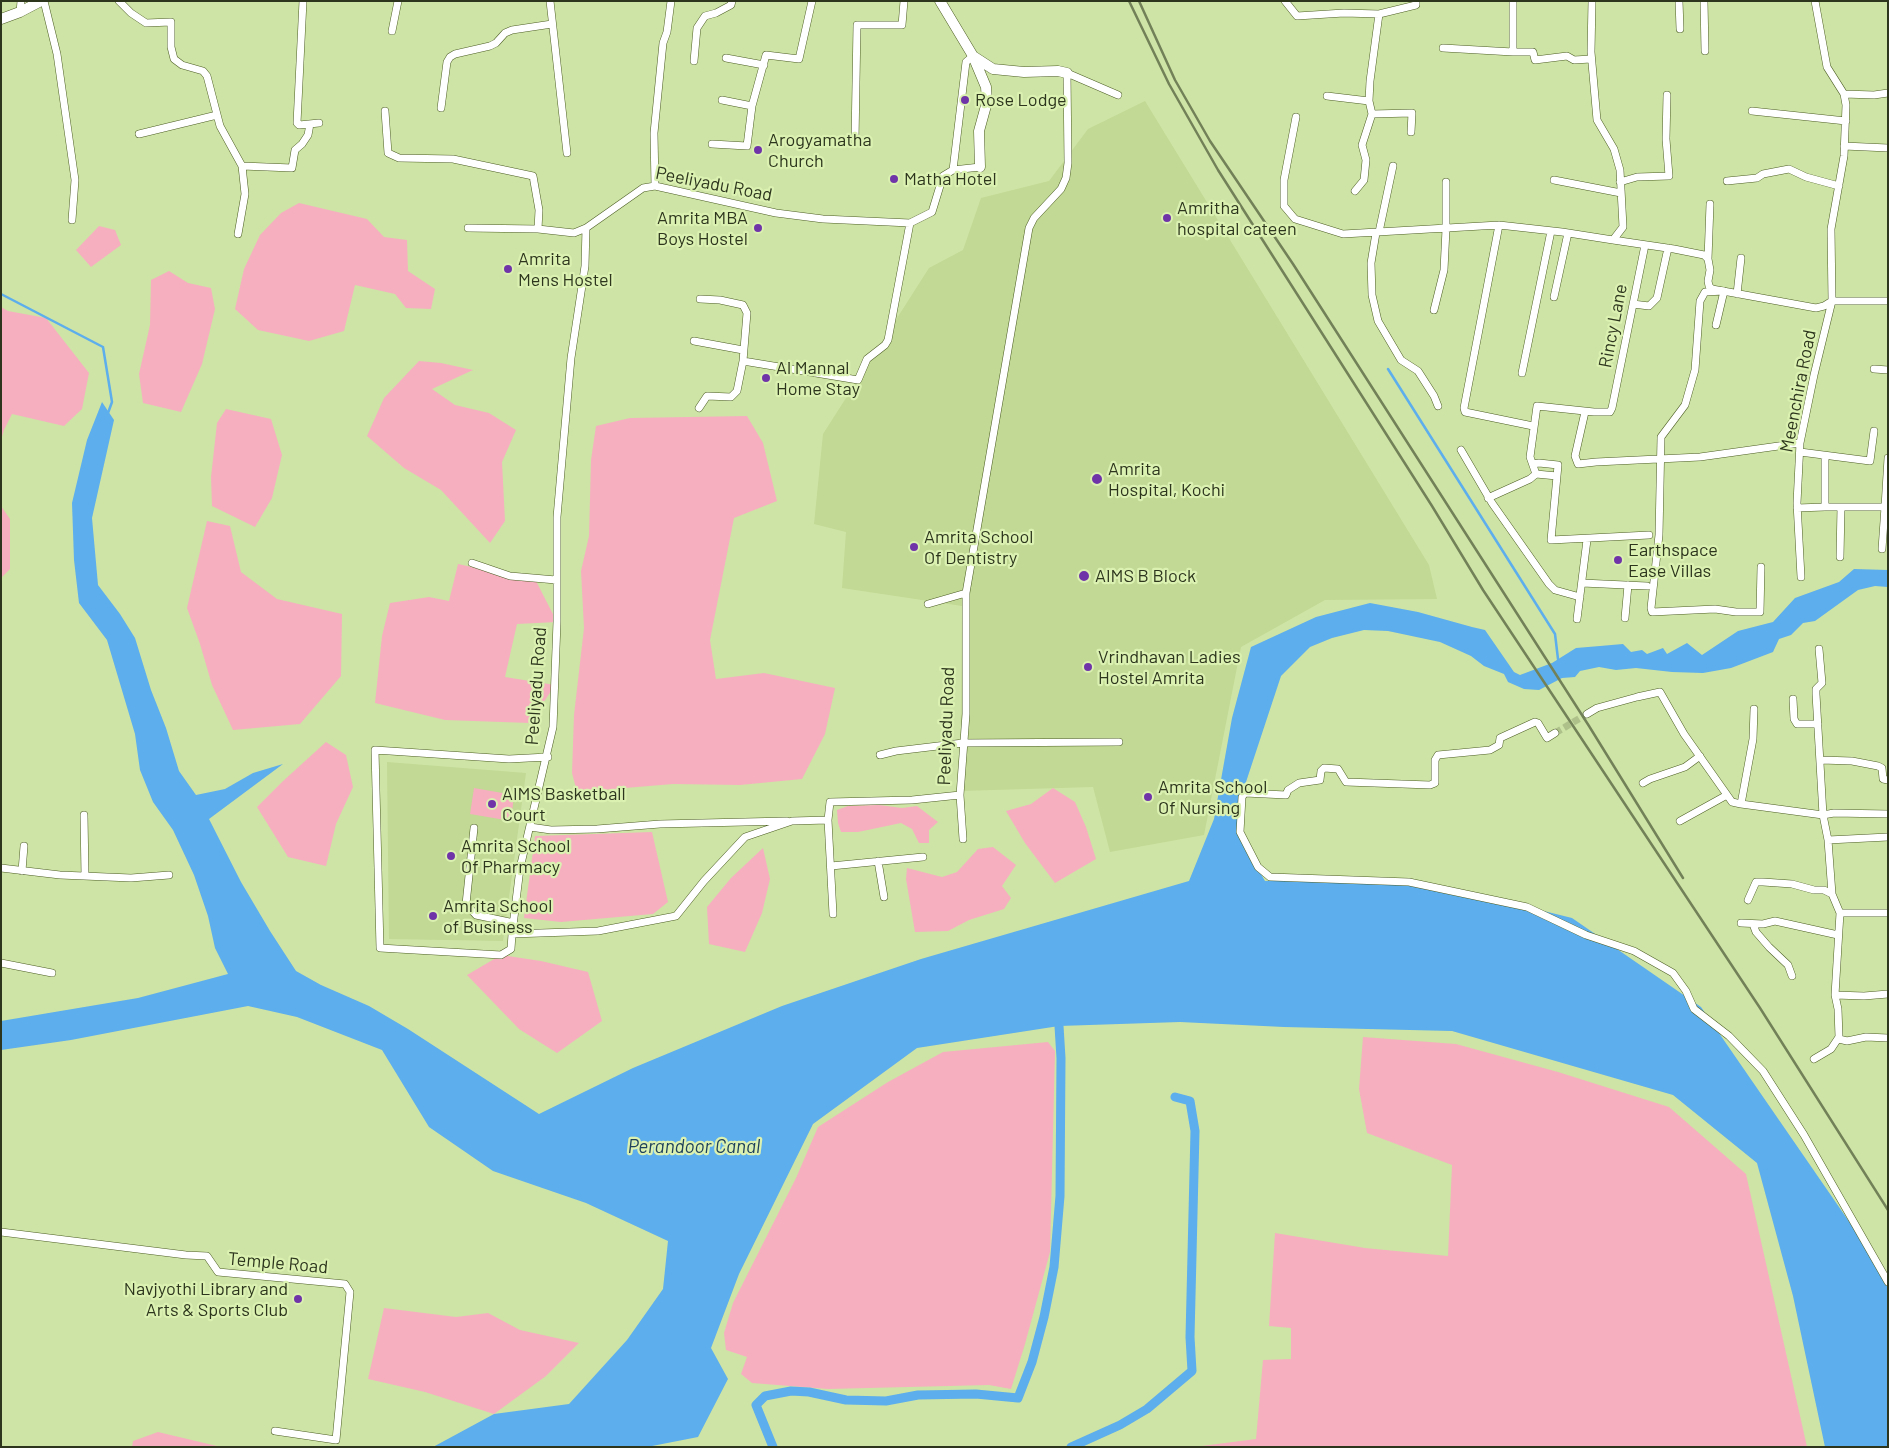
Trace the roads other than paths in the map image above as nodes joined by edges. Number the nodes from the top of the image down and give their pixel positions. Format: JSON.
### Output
{"nodes":[{"id":1,"x":42,"y":1,"type":"edge"},
{"id":2,"x":118,"y":1,"type":"edge"},
{"id":3,"x":303,"y":1,"type":"edge"},
{"id":4,"x":398,"y":1,"type":"edge"},
{"id":5,"x":550,"y":1,"type":"edge"},
{"id":6,"x":671,"y":1,"type":"edge"},
{"id":7,"x":732,"y":1,"type":"edge"},
{"id":8,"x":812,"y":1,"type":"edge"},
{"id":9,"x":904,"y":1,"type":"edge"},
{"id":10,"x":940,"y":1,"type":"edge"},
{"id":11,"x":1285,"y":1,"type":"edge"},
{"id":12,"x":1513,"y":1,"type":"edge"},
{"id":13,"x":1592,"y":1,"type":"edge"},
{"id":14,"x":1679,"y":1,"type":"edge"},
{"id":15,"x":1704,"y":1,"type":"edge"},
{"id":16,"x":1815,"y":1,"type":"edge"},
{"id":17,"x":1416,"y":3,"type":"edge"},
{"id":18,"x":21,"y":7,"type":"edge"},
{"id":19,"x":1379,"y":14,"type":"junction"},
{"id":20,"x":1,"y":18,"type":"edge"},
{"id":21,"x":552,"y":24,"type":"junction"},
{"id":22,"x":1680,"y":29,"type":"dead end"},
{"id":23,"x":392,"y":31,"type":"dead end"},
{"id":24,"x":1443,"y":48,"type":"dead end"},
{"id":25,"x":1704,"y":51,"type":"dead end"},
{"id":26,"x":1513,"y":52,"type":"junction"},
{"id":27,"x":973,"y":56,"type":"junction"},
{"id":28,"x":726,"y":58,"type":"dead end"},
{"id":29,"x":1591,"y":58,"type":"junction"},
{"id":30,"x":694,"y":61,"type":"dead end"},
{"id":31,"x":764,"y":65,"type":"junction"},
{"id":32,"x":1067,"y":73,"type":"junction"},
{"id":33,"x":1888,"y":93,"type":"edge"},
{"id":34,"x":1844,"y":94,"type":"junction"},
{"id":35,"x":1118,"y":95,"type":"dead end"},
{"id":36,"x":1327,"y":96,"type":"dead end"},
{"id":37,"x":1667,"y":96,"type":"dead end"},
{"id":38,"x":722,"y":100,"type":"dead end"},
{"id":39,"x":1369,"y":101,"type":"junction"},
{"id":40,"x":752,"y":106,"type":"junction"},
{"id":41,"x":441,"y":108,"type":"dead end"},
{"id":42,"x":385,"y":111,"type":"dead end"},
{"id":43,"x":1752,"y":111,"type":"dead end"},
{"id":44,"x":1372,"y":114,"type":"junction"},
{"id":45,"x":217,"y":115,"type":"junction"},
{"id":46,"x":1296,"y":117,"type":"dead end"},
{"id":47,"x":1846,"y":121,"type":"junction"},
{"id":48,"x":319,"y":123,"type":"dead end"},
{"id":49,"x":310,"y":124,"type":"junction"},
{"id":50,"x":1412,"y":132,"type":"dead end"},
{"id":51,"x":139,"y":134,"type":"dead end"},
{"id":52,"x":855,"y":141,"type":"dead end"},
{"id":53,"x":712,"y":144,"type":"dead end"},
{"id":54,"x":1844,"y":146,"type":"junction"},
{"id":55,"x":1888,"y":148,"type":"edge"},
{"id":56,"x":567,"y":153,"type":"dead end"},
{"id":57,"x":242,"y":166,"type":"junction"},
{"id":58,"x":1393,"y":166,"type":"dead end"},
{"id":59,"x":980,"y":167,"type":"joint"},
{"id":60,"x":953,"y":170,"type":"junction"},
{"id":61,"x":1554,"y":180,"type":"dead end"},
{"id":62,"x":1726,"y":181,"type":"dead end"},
{"id":63,"x":1446,"y":182,"type":"dead end"},
{"id":64,"x":1620,"y":182,"type":"junction"},
{"id":65,"x":655,"y":186,"type":"junction"},
{"id":66,"x":1839,"y":186,"type":"junction"},
{"id":67,"x":1355,"y":191,"type":"dead end"},
{"id":68,"x":1621,"y":193,"type":"junction"},
{"id":69,"x":1710,"y":204,"type":"dead end"},
{"id":70,"x":72,"y":220,"type":"dead end"},
{"id":71,"x":910,"y":223,"type":"junction"},
{"id":72,"x":1499,"y":225,"type":"junction"},
{"id":73,"x":468,"y":228,"type":"dead end"},
{"id":74,"x":586,"y":228,"type":"junction"},
{"id":75,"x":538,"y":229,"type":"junction"},
{"id":76,"x":1446,"y":229,"type":"junction"},
{"id":77,"x":1551,"y":231,"type":"junction"},
{"id":78,"x":1378,"y":233,"type":"junction"},
{"id":79,"x":1568,"y":233,"type":"junction"},
{"id":80,"x":238,"y":234,"type":"dead end"},
{"id":81,"x":1613,"y":240,"type":"junction"},
{"id":82,"x":1645,"y":245,"type":"junction"},
{"id":83,"x":1668,"y":248,"type":"junction"},
{"id":84,"x":1741,"y":258,"type":"dead end"},
{"id":85,"x":1708,"y":259,"type":"junction"},
{"id":86,"x":1724,"y":291,"type":"junction"},
{"id":87,"x":1737,"y":294,"type":"junction"},
{"id":88,"x":1554,"y":297,"type":"dead end"},
{"id":89,"x":700,"y":299,"type":"dead end"},
{"id":90,"x":1832,"y":301,"type":"junction"},
{"id":91,"x":1888,"y":301,"type":"edge"},
{"id":92,"x":1633,"y":304,"type":"junction"},
{"id":93,"x":1434,"y":310,"type":"dead end"},
{"id":94,"x":1716,"y":325,"type":"dead end"},
{"id":95,"x":694,"y":341,"type":"dead end"},
{"id":96,"x":743,"y":350,"type":"junction"},
{"id":97,"x":743,"y":361,"type":"junction"},
{"id":98,"x":1874,"y":369,"type":"dead end"},
{"id":99,"x":1888,"y":370,"type":"edge"},
{"id":100,"x":1522,"y":372,"type":"dead end"},
{"id":101,"x":1438,"y":406,"type":"dead end"},
{"id":102,"x":699,"y":408,"type":"dead end"},
{"id":103,"x":1586,"y":412,"type":"junction"},
{"id":104,"x":1533,"y":426,"type":"junction"},
{"id":105,"x":1874,"y":430,"type":"dead end"},
{"id":106,"x":1800,"y":443,"type":"junction"},
{"id":107,"x":1460,"y":450,"type":"dead end"},
{"id":108,"x":1800,"y":452,"type":"junction"},
{"id":109,"x":1825,"y":456,"type":"junction"},
{"id":110,"x":1660,"y":458,"type":"junction"},
{"id":111,"x":1888,"y":458,"type":"edge"},
{"id":112,"x":1533,"y":464,"type":"junction"},
{"id":113,"x":1536,"y":474,"type":"junction"},
{"id":114,"x":1557,"y":476,"type":"junction"},
{"id":115,"x":1488,"y":498,"type":"junction"},
{"id":116,"x":1826,"y":507,"type":"junction"},
{"id":117,"x":1841,"y":507,"type":"junction"},
{"id":118,"x":1885,"y":507,"type":"junction"},
{"id":119,"x":1797,"y":508,"type":"junction"},
{"id":120,"x":1649,"y":535,"type":"dead end"},
{"id":121,"x":1587,"y":540,"type":"junction"},
{"id":122,"x":1882,"y":548,"type":"dead end"},
{"id":123,"x":1840,"y":557,"type":"dead end"},
{"id":124,"x":472,"y":564,"type":"dead end"},
{"id":125,"x":1761,"y":567,"type":"dead end"},
{"id":126,"x":1801,"y":577,"type":"dead end"},
{"id":127,"x":556,"y":580,"type":"junction"},
{"id":128,"x":1582,"y":583,"type":"junction"},
{"id":129,"x":1628,"y":585,"type":"junction"},
{"id":130,"x":1647,"y":586,"type":"dead end"},
{"id":131,"x":966,"y":592,"type":"junction"},
{"id":132,"x":1580,"y":597,"type":"junction"},
{"id":133,"x":928,"y":604,"type":"dead end"},
{"id":134,"x":1625,"y":618,"type":"dead end"},
{"id":135,"x":1577,"y":619,"type":"dead end"},
{"id":136,"x":1819,"y":649,"type":"dead end"},
{"id":137,"x":1793,"y":699,"type":"dead end"},
{"id":138,"x":1754,"y":709,"type":"dead end"},
{"id":139,"x":1587,"y":714,"type":"tunnel mouth"},
{"id":140,"x":1818,"y":724,"type":"junction"},
{"id":141,"x":1555,"y":733,"type":"dead end"},
{"id":142,"x":1119,"y":742,"type":"dead end"},
{"id":143,"x":963,"y":743,"type":"junction"},
{"id":144,"x":880,"y":755,"type":"dead end"},
{"id":145,"x":1700,"y":756,"type":"junction"},
{"id":146,"x":548,"y":757,"type":"junction"},
{"id":147,"x":1821,"y":760,"type":"junction"},
{"id":148,"x":1885,"y":768,"type":"edge"},
{"id":149,"x":1888,"y":780,"type":"edge"},
{"id":150,"x":1643,"y":784,"type":"dead end"},
{"id":151,"x":960,"y":795,"type":"junction"},
{"id":152,"x":1727,"y":795,"type":"junction"},
{"id":153,"x":1741,"y":804,"type":"junction"},
{"id":154,"x":1888,"y":814,"type":"edge"},
{"id":155,"x":84,"y":815,"type":"dead end"},
{"id":156,"x":1823,"y":815,"type":"junction"},
{"id":157,"x":828,"y":820,"type":"junction"},
{"id":158,"x":792,"y":821,"type":"junction"},
{"id":159,"x":1680,"y":821,"type":"dead end"},
{"id":160,"x":530,"y":827,"type":"junction"},
{"id":161,"x":474,"y":828,"type":"dead end"},
{"id":162,"x":1888,"y":837,"type":"edge"},
{"id":163,"x":963,"y":839,"type":"dead end"},
{"id":164,"x":1828,"y":840,"type":"junction"},
{"id":165,"x":24,"y":846,"type":"dead end"},
{"id":166,"x":923,"y":857,"type":"dead end"},
{"id":167,"x":878,"y":861,"type":"junction"},
{"id":168,"x":831,"y":866,"type":"junction"},
{"id":169,"x":1,"y":868,"type":"edge"},
{"id":170,"x":22,"y":871,"type":"junction"},
{"id":171,"x":169,"y":875,"type":"dead end"},
{"id":172,"x":85,"y":876,"type":"junction"},
{"id":173,"x":1832,"y":894,"type":"junction"},
{"id":174,"x":884,"y":897,"type":"dead end"},
{"id":175,"x":1748,"y":900,"type":"dead end"},
{"id":176,"x":1840,"y":913,"type":"junction"},
{"id":177,"x":1888,"y":913,"type":"edge"},
{"id":178,"x":833,"y":914,"type":"dead end"},
{"id":179,"x":514,"y":923,"type":"junction"},
{"id":180,"x":1741,"y":923,"type":"dead end"},
{"id":181,"x":1753,"y":924,"type":"junction"},
{"id":182,"x":512,"y":934,"type":"junction"},
{"id":183,"x":1838,"y":935,"type":"junction"},
{"id":184,"x":1,"y":963,"type":"edge"},
{"id":185,"x":52,"y":974,"type":"dead end"},
{"id":186,"x":1792,"y":976,"type":"dead end"},
{"id":187,"x":1888,"y":994,"type":"edge"},
{"id":188,"x":1835,"y":995,"type":"junction"},
{"id":189,"x":1888,"y":1038,"type":"edge"},
{"id":190,"x":1838,"y":1040,"type":"junction"},
{"id":191,"x":1814,"y":1059,"type":"dead end"},
{"id":192,"x":1,"y":1232,"type":"edge"},
{"id":193,"x":1888,"y":1282,"type":"edge"},
{"id":194,"x":275,"y":1431,"type":"dead end"}],
"edges":[{"from":1,"to":18,"type":"street"},
{"from":1,"to":70,"type":"street"},
{"from":2,"to":45,"type":"street"},
{"from":3,"to":49,"type":"street"},
{"from":4,"to":23,"type":"street"},
{"from":5,"to":21,"type":"street"},
{"from":6,"to":65,"type":"street"},
{"from":7,"to":30,"type":"street"},
{"from":8,"to":31,"type":"street"},
{"from":9,"to":52,"type":"street"},
{"from":10,"to":27,"type":"street"},
{"from":11,"to":19,"type":"street"},
{"from":12,"to":26,"type":"street"},
{"from":13,"to":29,"type":"street"},
{"from":14,"to":22,"type":"street"},
{"from":15,"to":25,"type":"street"},
{"from":16,"to":34,"type":"street"},
{"from":17,"to":19,"type":"street"},
{"from":18,"to":20,"type":"street"},
{"from":19,"to":39,"type":"street"},
{"from":21,"to":41,"type":"street"},
{"from":21,"to":56,"type":"street"},
{"from":24,"to":26,"type":"street"},
{"from":26,"to":29,"type":"street"},
{"from":27,"to":32,"type":"street"},
{"from":27,"to":59,"type":"street"},
{"from":27,"to":60,"type":"street"},
{"from":28,"to":31,"type":"street"},
{"from":29,"to":64,"type":"street"},
{"from":31,"to":40,"type":"street"},
{"from":32,"to":35,"type":"street"},
{"from":32,"to":131,"type":"street","name":"Peeliyadu Road"},
{"from":33,"to":34,"type":"street"},
{"from":34,"to":47,"type":"street","name":"Meenchira Road"},
{"from":36,"to":39,"type":"street"},
{"from":37,"to":64,"type":"street"},
{"from":38,"to":40,"type":"street"},
{"from":39,"to":44,"type":"street"},
{"from":40,"to":53,"type":"street"},
{"from":42,"to":75,"type":"street"},
{"from":43,"to":47,"type":"street"},
{"from":44,"to":50,"type":"street"},
{"from":44,"to":67,"type":"street"},
{"from":45,"to":51,"type":"street"},
{"from":45,"to":57,"type":"street"},
{"from":46,"to":78,"type":"street"},
{"from":47,"to":54,"type":"street","name":"Meenchira Road"},
{"from":48,"to":49,"type":"street"},
{"from":49,"to":57,"type":"street"},
{"from":54,"to":55,"type":"street"},
{"from":54,"to":66,"type":"street","name":"Meenchira Road"},
{"from":57,"to":80,"type":"street"},
{"from":58,"to":78,"type":"street"},
{"from":59,"to":60,"type":"street"},
{"from":60,"to":71,"type":"street","name":"Peeliyadu Road"},
{"from":61,"to":68,"type":"street"},
{"from":62,"to":66,"type":"street"},
{"from":63,"to":76,"type":"street"},
{"from":64,"to":68,"type":"street"},
{"from":65,"to":71,"type":"street","name":"Peeliyadu Road"},
{"from":65,"to":74,"type":"street","name":"Peeliyadu Road"},
{"from":66,"to":90,"type":"street","name":"Meenchira Road"},
{"from":68,"to":81,"type":"street"},
{"from":69,"to":85,"type":"street"},
{"from":71,"to":97,"type":"street"},
{"from":72,"to":76,"type":"street"},
{"from":72,"to":77,"type":"street"},
{"from":72,"to":104,"type":"street"},
{"from":73,"to":75,"type":"street"},
{"from":74,"to":75,"type":"street"},
{"from":74,"to":127,"type":"street","name":"Peeliyadu Road"},
{"from":76,"to":78,"type":"street"},
{"from":76,"to":93,"type":"street"},
{"from":77,"to":79,"type":"street"},
{"from":77,"to":100,"type":"street"},
{"from":78,"to":101,"type":"street"},
{"from":79,"to":81,"type":"street"},
{"from":79,"to":88,"type":"street"},
{"from":81,"to":82,"type":"street"},
{"from":82,"to":83,"type":"street"},
{"from":82,"to":92,"type":"street","name":"Rincy Lane"},
{"from":83,"to":85,"type":"street"},
{"from":83,"to":92,"type":"street"},
{"from":84,"to":87,"type":"street"},
{"from":85,"to":86,"type":"street"},
{"from":86,"to":87,"type":"street"},
{"from":86,"to":94,"type":"street"},
{"from":86,"to":110,"type":"street"},
{"from":87,"to":90,"type":"street"},
{"from":89,"to":96,"type":"street"},
{"from":90,"to":91,"type":"street"},
{"from":90,"to":106,"type":"street","name":"Meenchira Road"},
{"from":92,"to":103,"type":"street","name":"Rincy Lane"},
{"from":95,"to":96,"type":"street"},
{"from":96,"to":97,"type":"street"},
{"from":97,"to":102,"type":"street"},
{"from":98,"to":99,"type":"street"},
{"from":103,"to":104,"type":"street"},
{"from":103,"to":110,"type":"street"},
{"from":104,"to":112,"type":"street"},
{"from":105,"to":109,"type":"street"},
{"from":106,"to":108,"type":"street","name":"Meenchira Road"},
{"from":106,"to":110,"type":"street"},
{"from":107,"to":115,"type":"street"},
{"from":108,"to":109,"type":"street"},
{"from":108,"to":119,"type":"street","name":"Meenchira Road"},
{"from":109,"to":116,"type":"street"},
{"from":110,"to":125,"type":"street"},
{"from":111,"to":118,"type":"street"},
{"from":112,"to":113,"type":"street"},
{"from":112,"to":114,"type":"street"},
{"from":113,"to":114,"type":"street"},
{"from":113,"to":115,"type":"street"},
{"from":114,"to":121,"type":"street"},
{"from":115,"to":132,"type":"street"},
{"from":116,"to":117,"type":"street"},
{"from":116,"to":119,"type":"street"},
{"from":117,"to":118,"type":"street"},
{"from":117,"to":123,"type":"street"},
{"from":118,"to":122,"type":"street"},
{"from":119,"to":126,"type":"street","name":"Meenchira Road"},
{"from":120,"to":121,"type":"street"},
{"from":121,"to":128,"type":"street"},
{"from":124,"to":127,"type":"street"},
{"from":127,"to":146,"type":"street","name":"Peeliyadu Road"},
{"from":128,"to":129,"type":"street"},
{"from":128,"to":132,"type":"street"},
{"from":129,"to":130,"type":"street"},
{"from":129,"to":134,"type":"street"},
{"from":131,"to":133,"type":"street"},
{"from":131,"to":143,"type":"street","name":"Peeliyadu Road"},
{"from":132,"to":135,"type":"street"},
{"from":136,"to":140,"type":"street"},
{"from":137,"to":140,"type":"street"},
{"from":138,"to":153,"type":"street"},
{"from":139,"to":145,"type":"street"},
{"from":140,"to":147,"type":"street"},
{"from":141,"to":193,"type":"street"},
{"from":142,"to":143,"type":"street"},
{"from":143,"to":144,"type":"street"},
{"from":143,"to":151,"type":"street","name":"Peeliyadu Road"},
{"from":145,"to":150,"type":"street"},
{"from":145,"to":152,"type":"street"},
{"from":146,"to":160,"type":"street","name":"Peeliyadu Road"},
{"from":146,"to":182,"type":"street","name":"Peeliyadu Road"},
{"from":147,"to":148,"type":"street"},
{"from":147,"to":156,"type":"street"},
{"from":148,"to":149,"type":"street"},
{"from":151,"to":157,"type":"street","name":"Peeliyadu Road"},
{"from":151,"to":163,"type":"street"},
{"from":152,"to":153,"type":"street"},
{"from":152,"to":159,"type":"street"},
{"from":153,"to":156,"type":"street"},
{"from":154,"to":156,"type":"street"},
{"from":155,"to":172,"type":"street"},
{"from":156,"to":164,"type":"street"},
{"from":157,"to":158,"type":"street"},
{"from":157,"to":168,"type":"street"},
{"from":158,"to":160,"type":"street"},
{"from":158,"to":182,"type":"street"},
{"from":160,"to":179,"type":"street","name":"Peeliyadu Road"},
{"from":161,"to":179,"type":"street"},
{"from":162,"to":164,"type":"street"},
{"from":164,"to":173,"type":"street"},
{"from":165,"to":170,"type":"street"},
{"from":166,"to":167,"type":"street"},
{"from":167,"to":168,"type":"street"},
{"from":167,"to":174,"type":"street"},
{"from":168,"to":178,"type":"street"},
{"from":169,"to":170,"type":"street"},
{"from":170,"to":172,"type":"street"},
{"from":171,"to":172,"type":"street"},
{"from":173,"to":175,"type":"street"},
{"from":173,"to":176,"type":"street"},
{"from":176,"to":177,"type":"street"},
{"from":176,"to":183,"type":"street"},
{"from":179,"to":182,"type":"street","name":"Peeliyadu Road"},
{"from":180,"to":181,"type":"street"},
{"from":181,"to":183,"type":"street"},
{"from":181,"to":186,"type":"street"},
{"from":183,"to":188,"type":"street"},
{"from":184,"to":185,"type":"street"},
{"from":187,"to":188,"type":"street"},
{"from":188,"to":190,"type":"street"},
{"from":189,"to":190,"type":"street"},
{"from":190,"to":191,"type":"street"},
{"from":192,"to":194,"type":"street","name":"Temple Road"}]}
